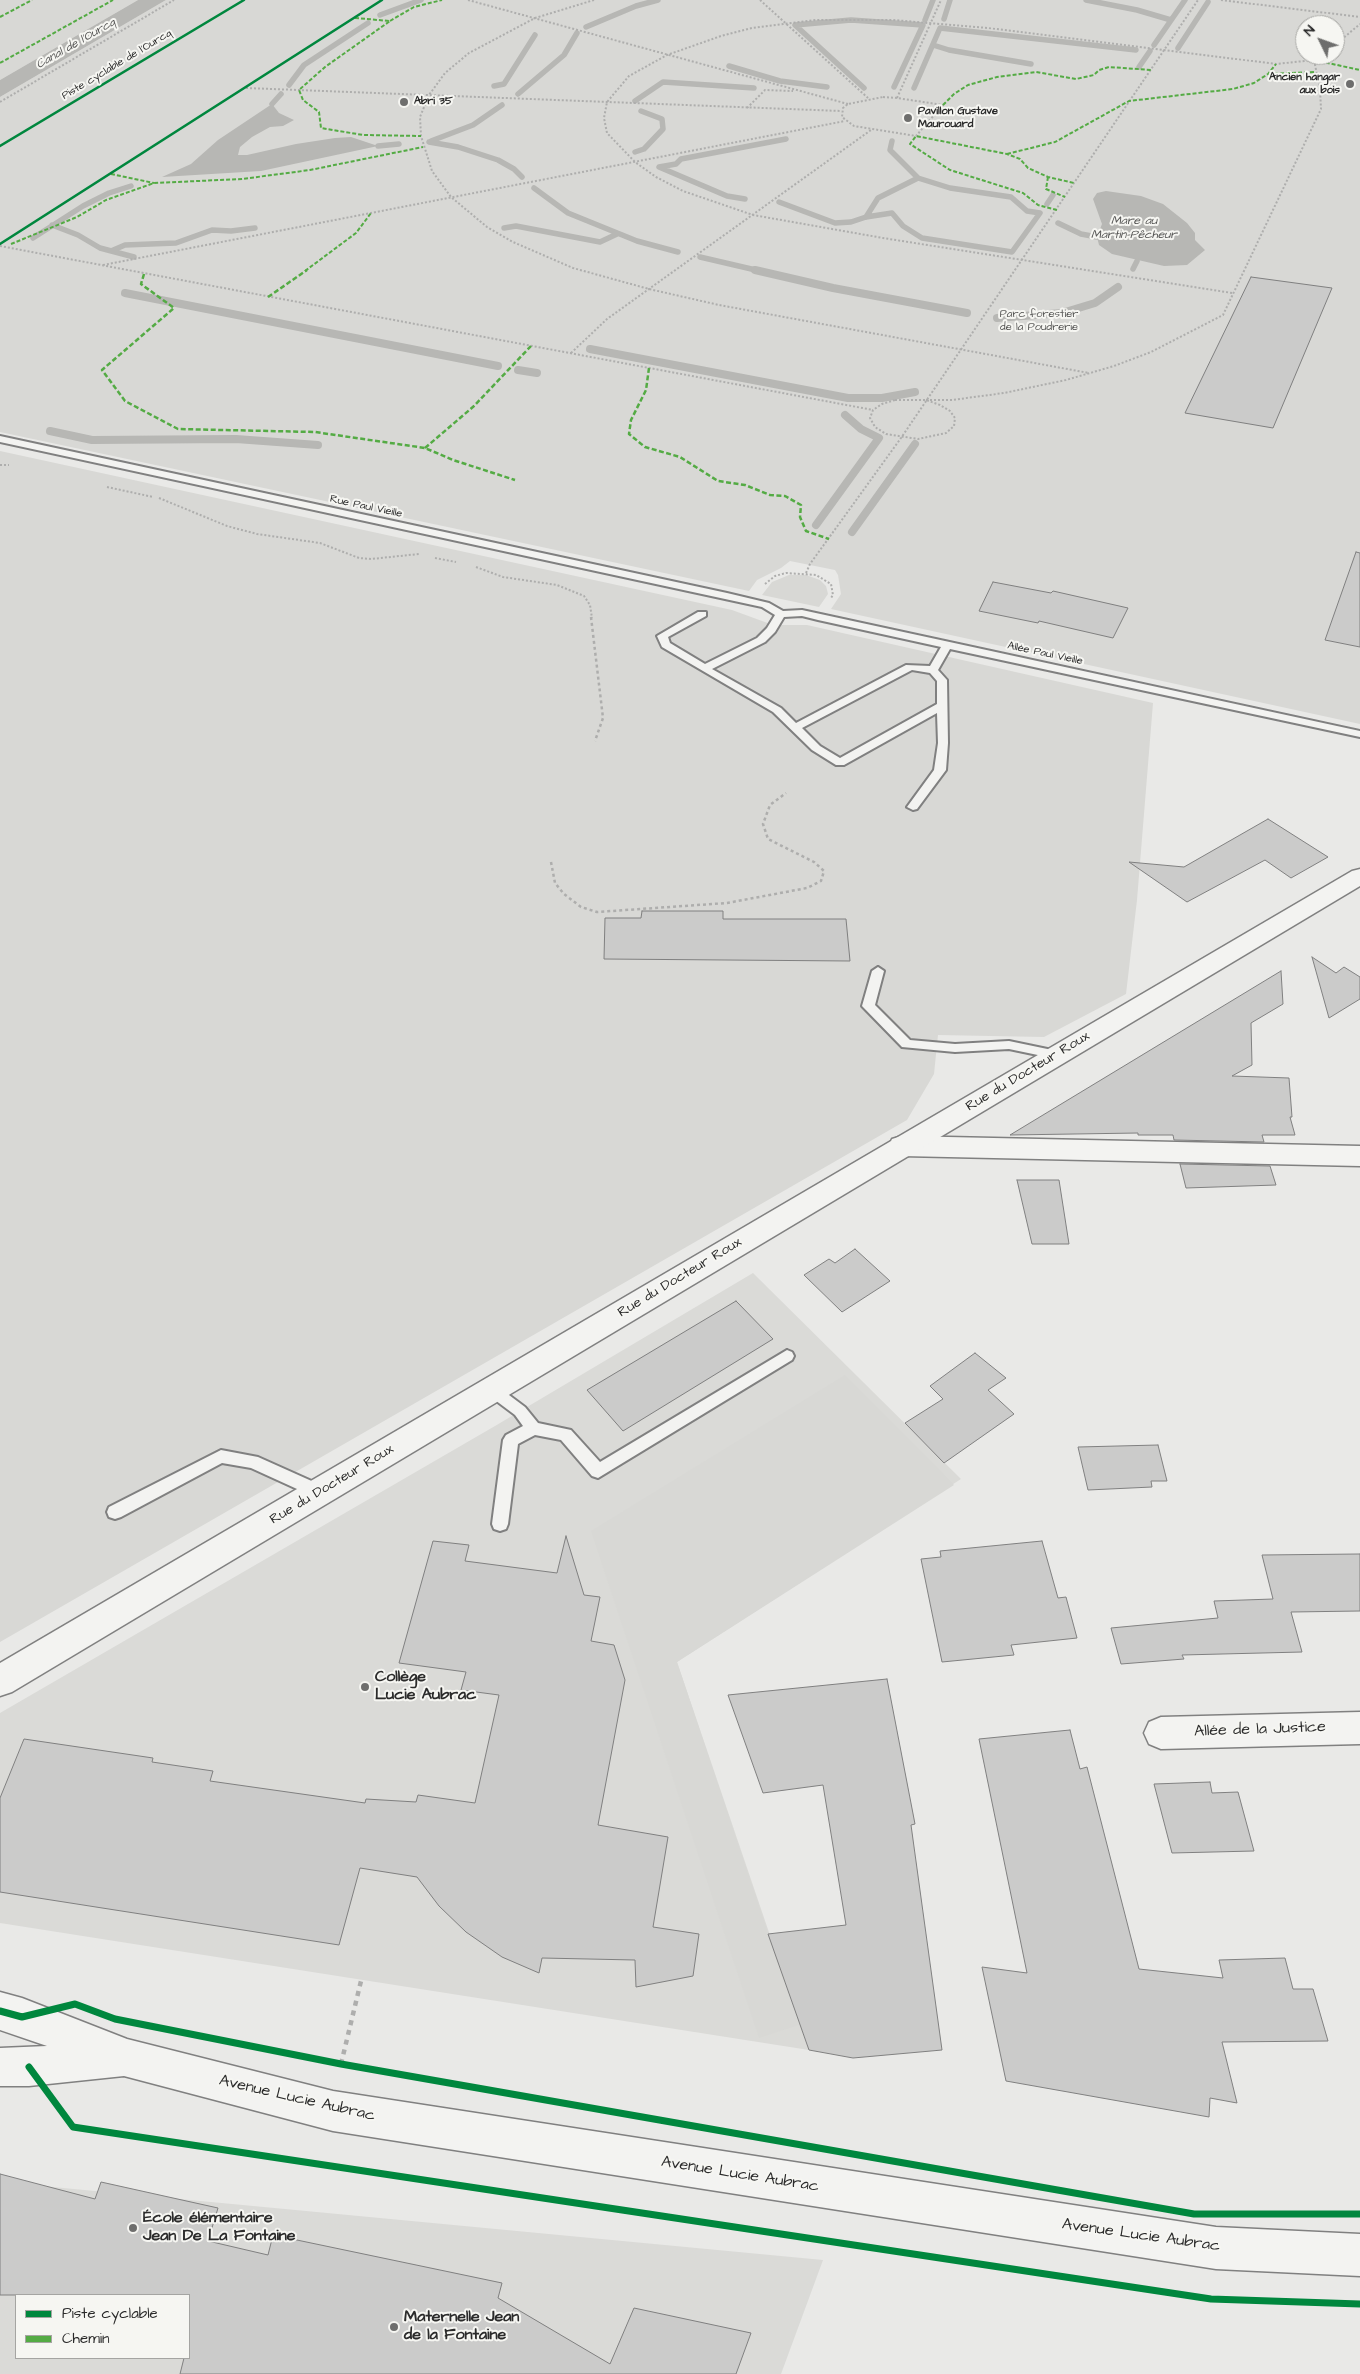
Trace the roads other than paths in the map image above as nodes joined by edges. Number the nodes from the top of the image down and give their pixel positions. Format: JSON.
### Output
{"nodes":[{"id":1,"x":0,"y":439,"type":"edge"},
{"id":2,"x":727,"y":596,"type":"joint"},
{"id":3,"x":702,"y":614,"type":"dead end"},
{"id":4,"x":781,"y":614,"type":"junction"},
{"id":5,"x":948,"y":645,"type":"junction"},
{"id":6,"x":706,"y":668,"type":"junction"},
{"id":7,"x":934,"y":670,"type":"junction"},
{"id":8,"x":942,"y":705,"type":"junction"},
{"id":9,"x":796,"y":727,"type":"junction"},
{"id":10,"x":1360,"y":734,"type":"edge"},
{"id":11,"x":913,"y":807,"type":"dead end"},
{"id":12,"x":1360,"y":876,"type":"edge"},
{"id":13,"x":878,"y":971,"type":"dead end"},
{"id":14,"x":1057,"y":1055,"type":"junction"},
{"id":15,"x":902,"y":1146,"type":"junction"},
{"id":16,"x":1360,"y":1156,"type":"edge"},
{"id":17,"x":787,"y":1356,"type":"dead end"},
{"id":18,"x":492,"y":1390,"type":"junction"},
{"id":19,"x":533,"y":1428,"type":"junction"},
{"id":20,"x":319,"y":1492,"type":"junction"},
{"id":21,"x":115,"y":1512,"type":"dead end"},
{"id":22,"x":500,"y":1524,"type":"dead end"},
{"id":23,"x":0,"y":1681,"type":"edge"},
{"id":24,"x":1360,"y":1728,"type":"edge"},
{"id":25,"x":1160,"y":1734,"type":"dead end"},
{"id":26,"x":0,"y":2011,"type":"edge"},
{"id":27,"x":127,"y":2058,"type":"junction"},
{"id":28,"x":0,"y":2067,"type":"edge"},
{"id":29,"x":1360,"y":2255,"type":"edge"}],
"edges":[{"from":1,"to":2,"type":"lane","name":"Rue Paul Vieille"},
{"from":2,"to":4,"type":"lane","name":"Allée Paul Vieille"},
{"from":3,"to":6,"type":"lane"},
{"from":4,"to":5,"type":"lane","name":"Allée Paul Vieille"},
{"from":4,"to":6,"type":"lane"},
{"from":5,"to":7,"type":"lane"},
{"from":5,"to":10,"type":"lane","name":"Allée Paul Vieille"},
{"from":6,"to":9,"type":"lane"},
{"from":7,"to":8,"type":"lane"},
{"from":7,"to":9,"type":"lane"},
{"from":8,"to":9,"type":"lane"},
{"from":8,"to":11,"type":"lane"},
{"from":12,"to":14,"type":"main road","name":"Rue du Docteur Roux"},
{"from":13,"to":14,"type":"lane"},
{"from":14,"to":15,"type":"main road","name":"Rue du Docteur Roux"},
{"from":15,"to":16,"type":"main road"},
{"from":15,"to":18,"type":"main road","name":"Rue du Docteur Roux"},
{"from":17,"to":19,"type":"lane"},
{"from":18,"to":19,"type":"lane"},
{"from":18,"to":20,"type":"main road","name":"Rue du Docteur Roux"},
{"from":19,"to":22,"type":"lane"},
{"from":20,"to":21,"type":"lane"},
{"from":20,"to":23,"type":"main road","name":"Rue du Docteur Roux"},
{"from":24,"to":25,"type":"main road","name":"Allée de la Justice"},
{"from":26,"to":27,"type":"main road","name":"Avenue Lucie Aubrac"},
{"from":27,"to":28,"type":"main road","name":"Avenue Lucie Aubrac"},
{"from":27,"to":29,"type":"main road","name":"Avenue Lucie Aubrac"}]}
